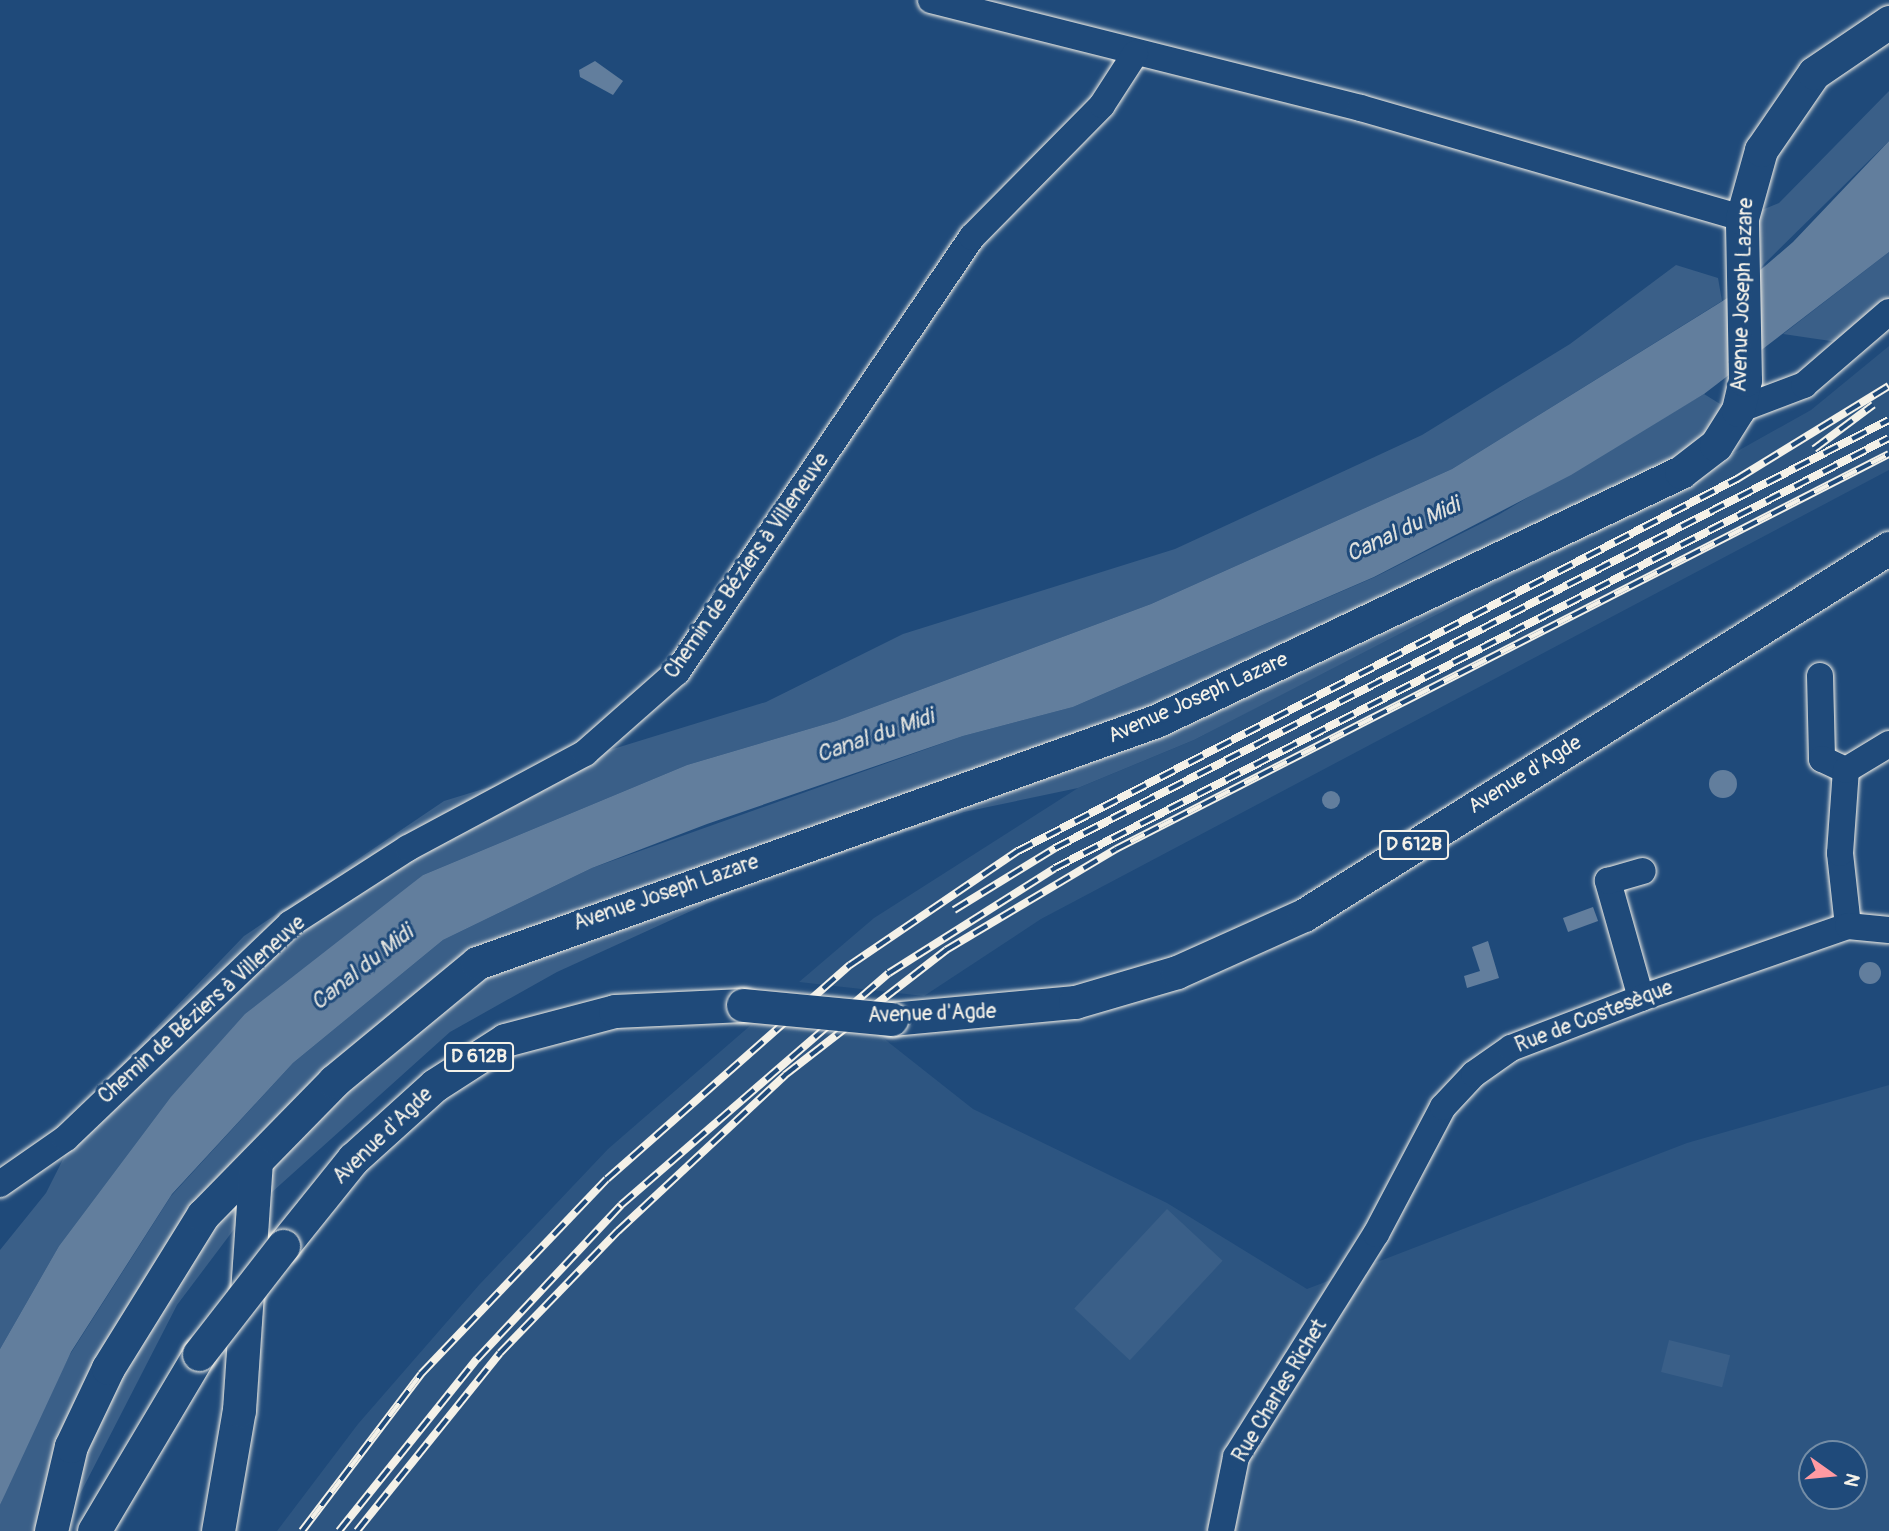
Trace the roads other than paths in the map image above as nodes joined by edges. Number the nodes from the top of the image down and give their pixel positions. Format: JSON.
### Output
{"nodes":[{"id":1,"x":931,"y":0,"type":"edge"},
{"id":2,"x":1889,"y":22,"type":"edge"},
{"id":3,"x":1135,"y":54,"type":"junction"},
{"id":4,"x":1742,"y":233,"type":"junction"},
{"id":5,"x":1889,"y":312,"type":"edge"},
{"id":6,"x":1741,"y":395,"type":"junction"},
{"id":7,"x":1889,"y":548,"type":"edge"},
{"id":8,"x":1820,"y":676,"type":"dead end"},
{"id":9,"x":1889,"y":744,"type":"edge"},
{"id":10,"x":1846,"y":770,"type":"junction"},
{"id":11,"x":1643,"y":872,"type":"dead end"},
{"id":12,"x":1848,"y":926,"type":"junction"},
{"id":13,"x":1889,"y":930,"type":"edge"},
{"id":14,"x":1640,"y":998,"type":"junction"},
{"id":15,"x":256,"y":1163,"type":"junction"},
{"id":16,"x":0,"y":1184,"type":"edge"},
{"id":17,"x":1337,"y":1296,"type":"joint"},
{"id":18,"x":96,"y":1530,"type":"edge"},
{"id":19,"x":51,"y":1531,"type":"edge"},
{"id":20,"x":218,"y":1531,"type":"edge"},
{"id":21,"x":1221,"y":1531,"type":"edge"}],
"edges":[{"from":1,"to":3,"type":"street"},
{"from":2,"to":4,"type":"main road","name":"Avenue Joseph Lazare"},
{"from":3,"to":4,"type":"street"},
{"from":3,"to":16,"type":"street","name":"Chemin de Béziers à Villeneuve"},
{"from":4,"to":6,"type":"main road","name":"Avenue Joseph Lazare"},
{"from":5,"to":6,"type":"street"},
{"from":6,"to":15,"type":"main road","name":"Avenue Joseph Lazare"},
{"from":7,"to":18,"type":"main road","name":"Avenue d'Agde","number":"D 612B","bridge":true},
{"from":8,"to":10,"type":"street"},
{"from":9,"to":10,"type":"street"},
{"from":10,"to":12,"type":"street"},
{"from":11,"to":14,"type":"street"},
{"from":12,"to":13,"type":"street","name":"Rue de Costesèque"},
{"from":12,"to":14,"type":"street","name":"Rue de Costesèque"},
{"from":14,"to":17,"type":"street","name":"Rue de Costesèque"},
{"from":15,"to":19,"type":"main road","name":"Avenue Joseph Lazare"},
{"from":15,"to":20,"type":"main road"},
{"from":17,"to":21,"type":"street","name":"Rue Charles Richet"}]}
